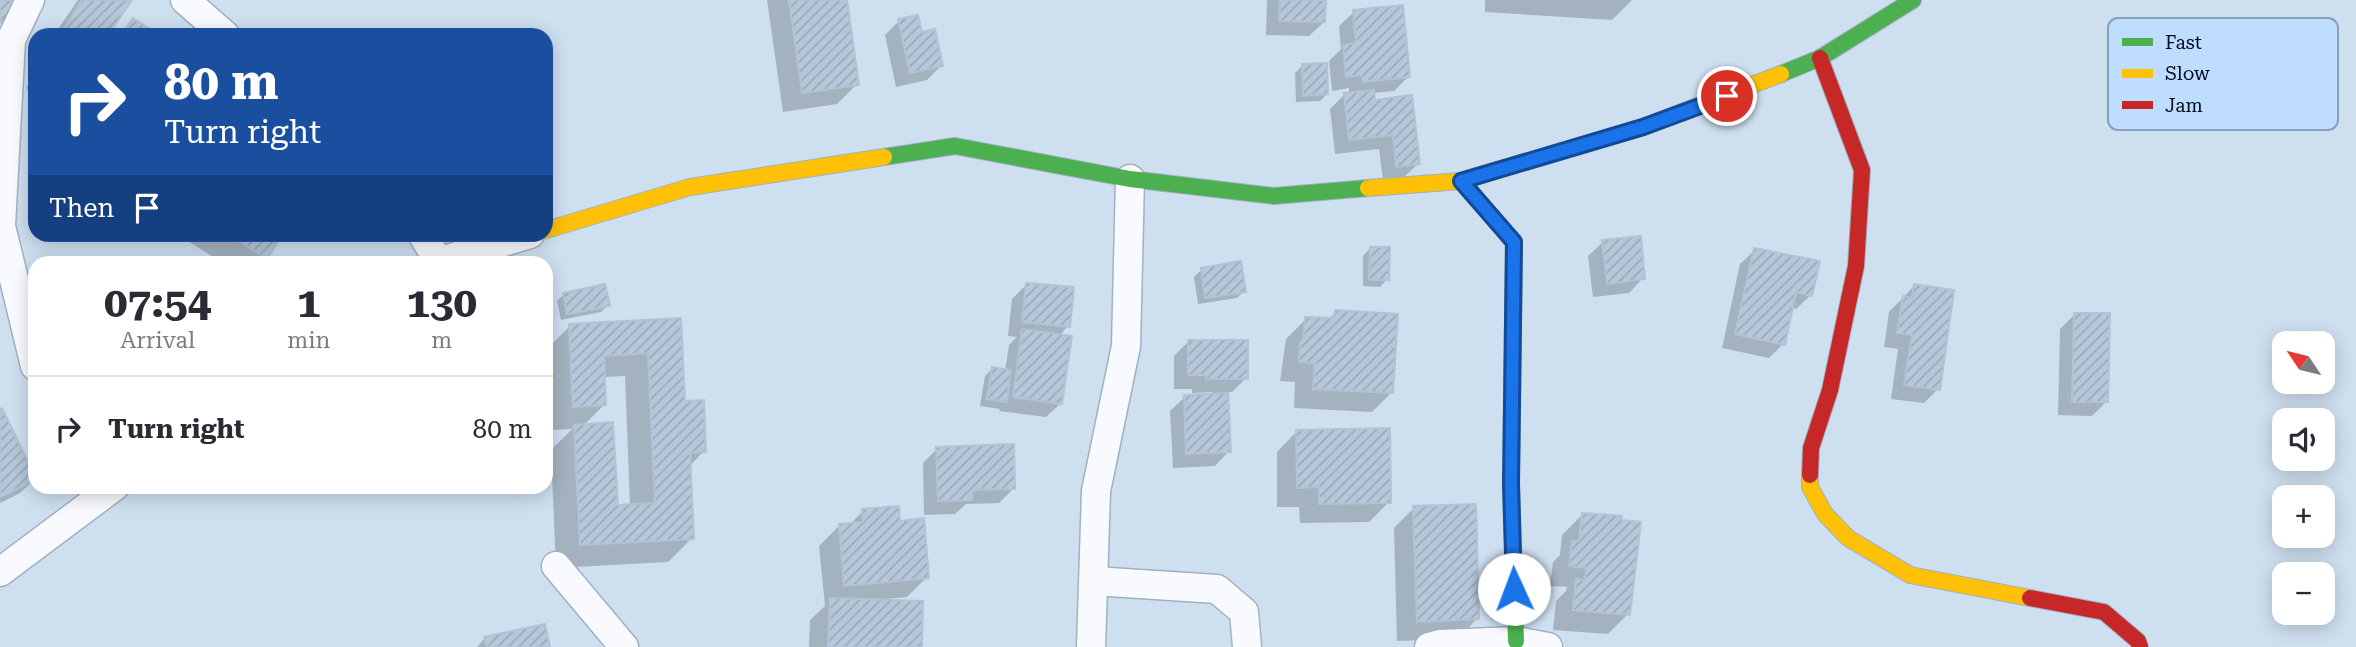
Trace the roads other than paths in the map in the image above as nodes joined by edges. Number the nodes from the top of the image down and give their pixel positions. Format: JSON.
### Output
{"nodes":[{"id":1,"x":30,"y":0,"type":"edge"},
{"id":2,"x":185,"y":0,"type":"edge"},
{"id":3,"x":1913,"y":0,"type":"edge"},
{"id":4,"x":217,"y":28,"type":"edge"},
{"id":5,"x":1820,"y":58,"type":"junction"},
{"id":6,"x":1130,"y":179,"type":"junction"},
{"id":7,"x":1461,"y":181,"type":"junction"},
{"id":8,"x":553,"y":228,"type":"edge"},
{"id":9,"x":504,"y":242,"type":"edge"},
{"id":10,"x":458,"y":256,"type":"edge"},
{"id":11,"x":28,"y":337,"type":"edge"},
{"id":12,"x":101,"y":494,"type":"edge"},
{"id":13,"x":556,"y":566,"type":"dead end"},
{"id":14,"x":0,"y":572,"type":"edge"},
{"id":15,"x":1094,"y":581,"type":"junction"},
{"id":16,"x":1516,"y":641,"type":"junction"},
{"id":17,"x":624,"y":647,"type":"edge"},
{"id":18,"x":1091,"y":647,"type":"edge"},
{"id":19,"x":1247,"y":647,"type":"edge"},
{"id":20,"x":1429,"y":647,"type":"edge"},
{"id":21,"x":1548,"y":647,"type":"edge"},
{"id":22,"x":2140,"y":647,"type":"edge"}],
"edges":[{"from":1,"to":11,"type":"street"},
{"from":2,"to":4,"type":"street"},
{"from":3,"to":5,"type":"street"},
{"from":5,"to":7,"type":"street"},
{"from":5,"to":22,"type":"street"},
{"from":6,"to":7,"type":"street"},
{"from":6,"to":8,"type":"street"},
{"from":6,"to":15,"type":"street"},
{"from":7,"to":16,"type":"street"},
{"from":9,"to":10,"type":"street"},
{"from":12,"to":14,"type":"street"},
{"from":13,"to":17,"type":"street"},
{"from":15,"to":18,"type":"street"},
{"from":15,"to":19,"type":"street"},
{"from":16,"to":20,"type":"street"},
{"from":16,"to":21,"type":"street"}]}
